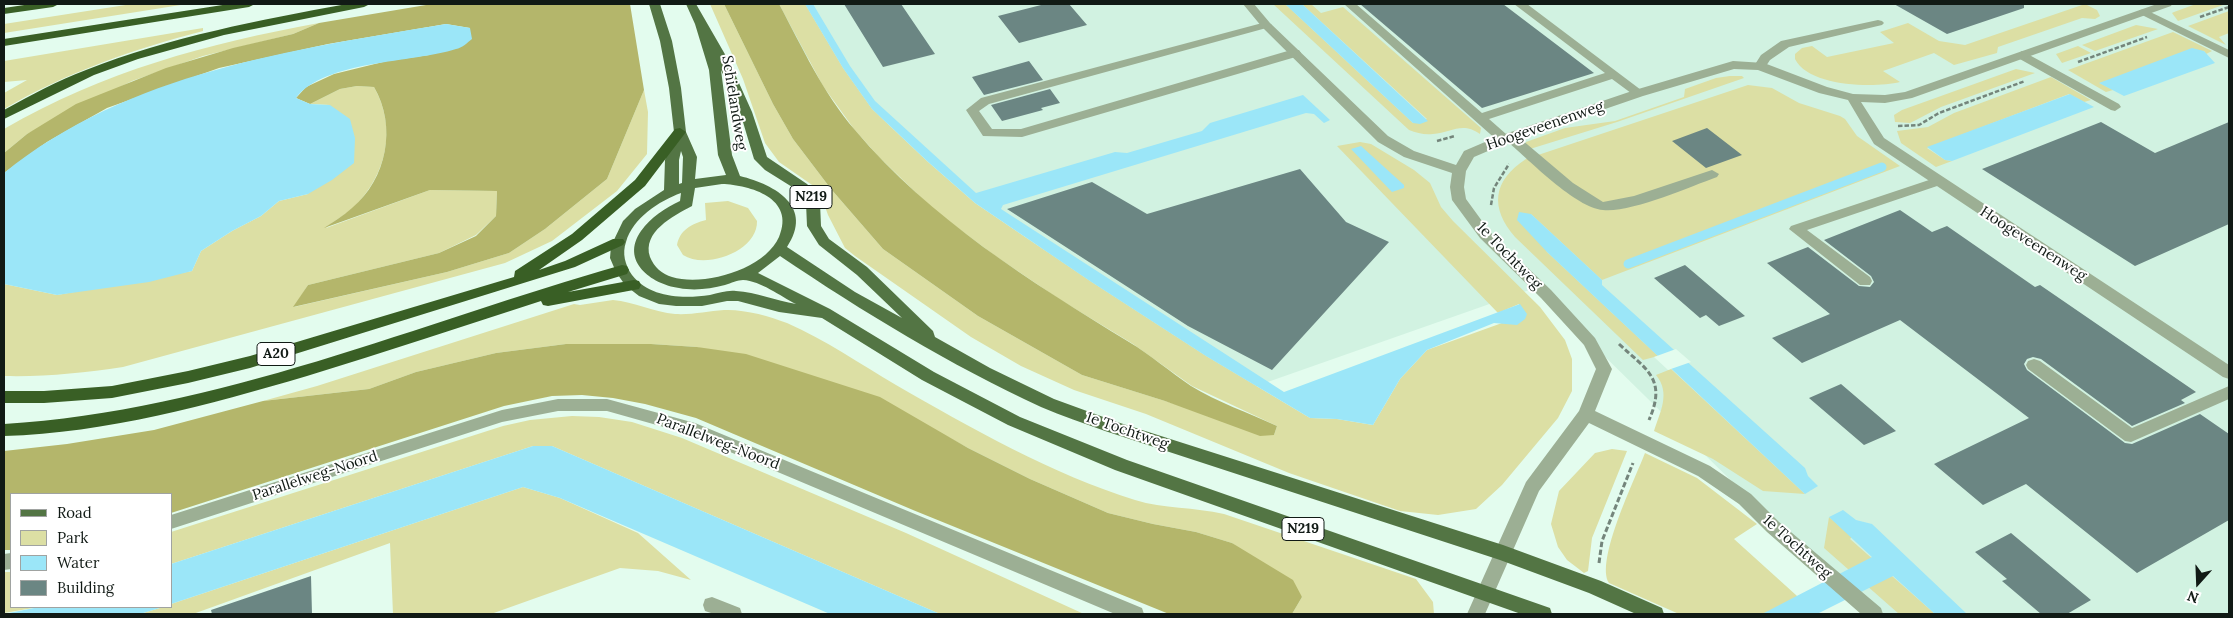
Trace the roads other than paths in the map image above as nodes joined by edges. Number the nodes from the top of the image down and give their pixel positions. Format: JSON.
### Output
{"nodes":[{"id":1,"x":53,"y":4,"type":"edge"},
{"id":2,"x":250,"y":4,"type":"edge"},
{"id":3,"x":364,"y":4,"type":"edge"},
{"id":4,"x":654,"y":4,"type":"edge"},
{"id":5,"x":691,"y":4,"type":"edge"},
{"id":6,"x":1248,"y":4,"type":"edge"},
{"id":7,"x":1350,"y":4,"type":"edge"},
{"id":8,"x":1520,"y":4,"type":"edge"},
{"id":9,"x":2167,"y":4,"type":"edge"},
{"id":10,"x":4,"y":12,"type":"edge"},
{"id":11,"x":2144,"y":12,"type":"junction"},
{"id":12,"x":1878,"y":23,"type":"dead end"},
{"id":13,"x":701,"y":24,"type":"junction"},
{"id":14,"x":1266,"y":25,"type":"junction"},
{"id":15,"x":4,"y":43,"type":"edge"},
{"id":16,"x":1295,"y":53,"type":"junction"},
{"id":17,"x":2229,"y":54,"type":"edge"},
{"id":18,"x":2022,"y":55,"type":"junction"},
{"id":19,"x":1760,"y":66,"type":"junction"},
{"id":20,"x":1614,"y":74,"type":"junction"},
{"id":21,"x":1640,"y":93,"type":"junction"},
{"id":22,"x":1853,"y":98,"type":"junction"},
{"id":23,"x":2115,"y":107,"type":"dead end"},
{"id":24,"x":4,"y":115,"type":"edge"},
{"id":25,"x":1480,"y":118,"type":"junction"},
{"id":26,"x":680,"y":132,"type":"junction"},
{"id":27,"x":1507,"y":138,"type":"junction"},
{"id":28,"x":1459,"y":171,"type":"junction"},
{"id":29,"x":1712,"y":174,"type":"dead end"},
{"id":30,"x":735,"y":180,"type":"junction"},
{"id":31,"x":1938,"y":182,"type":"junction"},
{"id":32,"x":690,"y":185,"type":"junction"},
{"id":33,"x":670,"y":193,"type":"junction"},
{"id":34,"x":618,"y":242,"type":"junction"},
{"id":35,"x":779,"y":249,"type":"junction"},
{"id":36,"x":648,"y":268,"type":"junction"},
{"id":37,"x":622,"y":270,"type":"junction"},
{"id":38,"x":742,"y":275,"type":"junction"},
{"id":39,"x":1865,"y":281,"type":"dead end"},
{"id":40,"x":634,"y":285,"type":"junction"},
{"id":41,"x":503,"y":286,"type":"junction"},
{"id":42,"x":509,"y":306,"type":"junction"},
{"id":43,"x":825,"y":314,"type":"junction"},
{"id":44,"x":946,"y":351,"type":"junction"},
{"id":45,"x":2034,"y":365,"type":"dead end"},
{"id":46,"x":2229,"y":372,"type":"edge"},
{"id":47,"x":2229,"y":392,"type":"edge"},
{"id":48,"x":4,"y":397,"type":"edge"},
{"id":49,"x":1586,"y":414,"type":"junction"},
{"id":50,"x":4,"y":430,"type":"edge"},
{"id":51,"x":172,"y":522,"type":"edge"},
{"id":52,"x":1503,"y":553,"type":"junction"},
{"id":53,"x":1485,"y":592,"type":"junction"},
{"id":54,"x":712,"y":605,"type":"dead end"},
{"id":55,"x":733,"y":614,"type":"edge"},
{"id":56,"x":1135,"y":614,"type":"edge"},
{"id":57,"x":1476,"y":614,"type":"edge"},
{"id":58,"x":1543,"y":614,"type":"edge"},
{"id":59,"x":1655,"y":614,"type":"edge"},
{"id":60,"x":1874,"y":614,"type":"edge"}],
"edges":[{"from":1,"to":10,"type":"highway"},
{"from":2,"to":15,"type":"highway"},
{"from":3,"to":24,"type":"highway"},
{"from":4,"to":26,"type":"main road"},
{"from":5,"to":13,"type":"main road","name":"Schielandweg","number":"N219"},
{"from":6,"to":14,"type":"street"},
{"from":7,"to":25,"type":"street"},
{"from":8,"to":20,"type":"street"},
{"from":9,"to":11,"type":"street","name":"Hoogeveenenweg"},
{"from":11,"to":17,"type":"street"},
{"from":11,"to":18,"type":"street","name":"Hoogeveenenweg"},
{"from":12,"to":19,"type":"street"},
{"from":13,"to":30,"type":"main road","name":"Schielandweg","number":"N219"},
{"from":13,"to":44,"type":"main road","number":"N219"},
{"from":14,"to":16,"type":"street"},
{"from":14,"to":16,"type":"street"},
{"from":16,"to":28,"type":"street"},
{"from":18,"to":22,"type":"street","name":"Hoogeveenenweg"},
{"from":18,"to":23,"type":"street"},
{"from":19,"to":21,"type":"street","name":"Hoogeveenenweg"},
{"from":19,"to":22,"type":"street","name":"Hoogeveenenweg"},
{"from":20,"to":21,"type":"street"},
{"from":20,"to":25,"type":"street"},
{"from":21,"to":27,"type":"street","name":"Hoogeveenenweg"},
{"from":22,"to":31,"type":"street","name":"Hoogeveenenweg"},
{"from":25,"to":27,"type":"street"},
{"from":26,"to":32,"type":"main road"},
{"from":26,"to":33,"type":"main road"},
{"from":26,"to":41,"type":"highway","number":"A20"},
{"from":27,"to":28,"type":"street","name":"Hoogeveenenweg"},
{"from":27,"to":29,"type":"street"},
{"from":28,"to":49,"type":"street","name":"1e Tochtweg"},
{"from":30,"to":32,"type":"main road","number":"N219"},
{"from":30,"to":35,"type":"main road","number":"N219"},
{"from":31,"to":39,"type":"street"},
{"from":31,"to":46,"type":"street","name":"Hoogeveenenweg"},
{"from":32,"to":33,"type":"main road","number":"N219"},
{"from":32,"to":36,"type":"main road"},
{"from":33,"to":34,"type":"main road","number":"N219"},
{"from":34,"to":37,"type":"main road","number":"N219"},
{"from":34,"to":41,"type":"highway","number":"A20"},
{"from":35,"to":38,"type":"main road","number":"N219"},
{"from":35,"to":44,"type":"main road","name":"1e Tochtweg","number":"N219"},
{"from":36,"to":37,"type":"main road"},
{"from":36,"to":38,"type":"main road","number":"N219"},
{"from":37,"to":40,"type":"main road","number":"N219"},
{"from":37,"to":42,"type":"highway","number":"A20"},
{"from":38,"to":43,"type":"main road","number":"N219"},
{"from":40,"to":42,"type":"highway","number":"A20"},
{"from":40,"to":43,"type":"main road","number":"N219"},
{"from":41,"to":48,"type":"highway","number":"A20"},
{"from":42,"to":50,"type":"highway","number":"A20"},
{"from":43,"to":53,"type":"main road","number":"N219"},
{"from":44,"to":52,"type":"main road","name":"1e Tochtweg","number":"N219"},
{"from":45,"to":47,"type":"street"},
{"from":49,"to":52,"type":"street","name":"1e Tochtweg"},
{"from":49,"to":60,"type":"street","name":"1e Tochtweg"},
{"from":51,"to":56,"type":"street","name":"Parallelweg-Noord"},
{"from":52,"to":53,"type":"street"},
{"from":52,"to":59,"type":"main road","name":"1e Tochtweg","number":"N219"},
{"from":53,"to":57,"type":"street"},
{"from":53,"to":58,"type":"main road","number":"N219"},
{"from":54,"to":55,"type":"street"}]}
